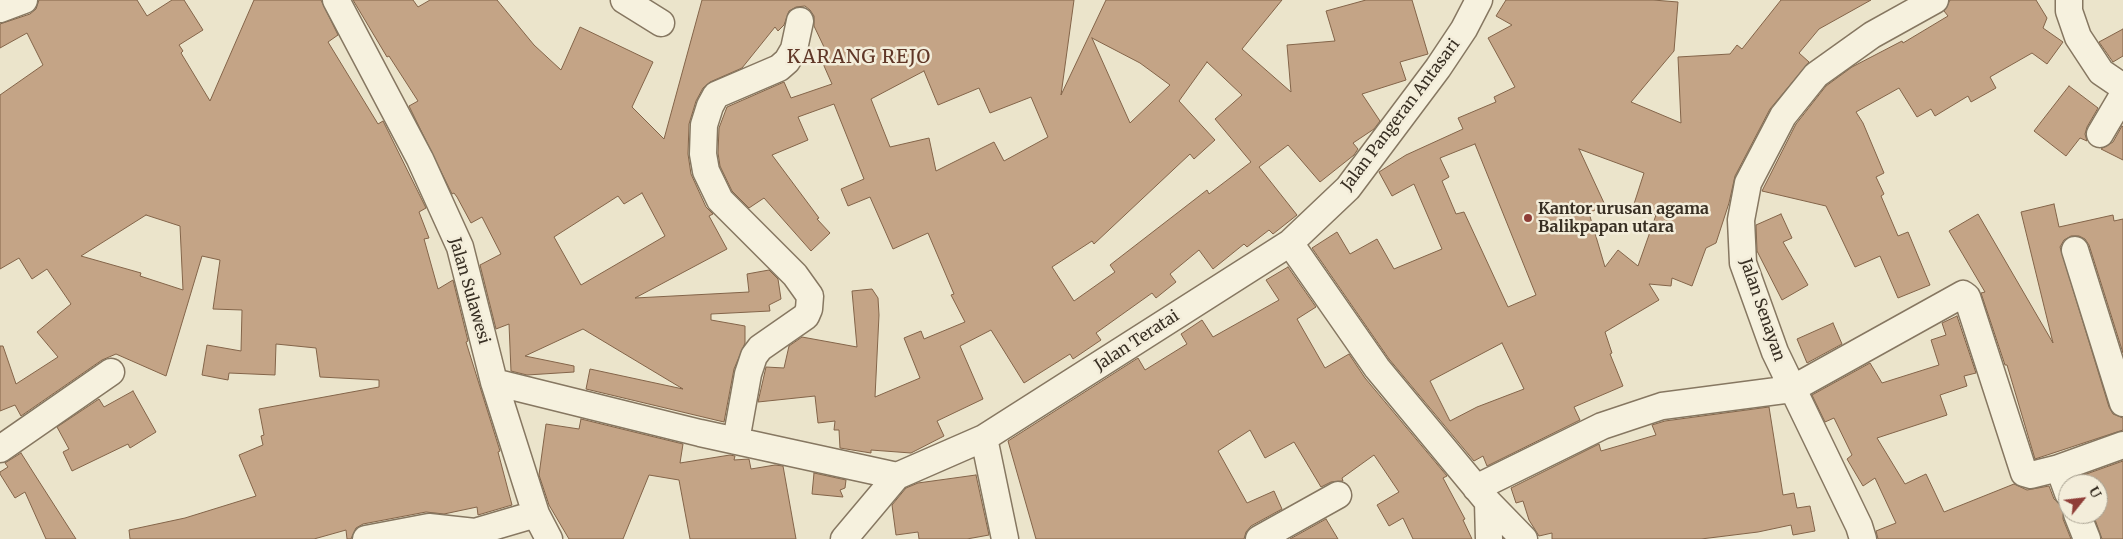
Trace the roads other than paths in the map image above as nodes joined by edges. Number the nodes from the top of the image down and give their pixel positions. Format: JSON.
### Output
{"nodes":[{"id":1,"x":24,"y":0,"type":"edge"},
{"id":2,"x":336,"y":0,"type":"edge"},
{"id":3,"x":624,"y":0,"type":"edge"},
{"id":4,"x":1479,"y":0,"type":"edge"},
{"id":5,"x":2069,"y":0,"type":"edge"},
{"id":6,"x":1933,"y":1,"type":"edge"},
{"id":7,"x":0,"y":9,"type":"edge"},
{"id":8,"x":800,"y":21,"type":"dead end"},
{"id":9,"x":661,"y":23,"type":"dead end"},
{"id":10,"x":2123,"y":88,"type":"edge"},
{"id":11,"x":2123,"y":95,"type":"edge"},
{"id":12,"x":2100,"y":134,"type":"dead end"},
{"id":13,"x":1290,"y":243,"type":"junction"},
{"id":14,"x":2075,"y":250,"type":"dead end"},
{"id":15,"x":111,"y":372,"type":"dead end"},
{"id":16,"x":494,"y":382,"type":"junction"},
{"id":17,"x":1792,"y":389,"type":"junction"},
{"id":18,"x":2123,"y":403,"type":"edge"},
{"id":19,"x":984,"y":438,"type":"junction"},
{"id":20,"x":736,"y":441,"type":"junction"},
{"id":21,"x":2123,"y":444,"type":"edge"},
{"id":22,"x":0,"y":449,"type":"edge"},
{"id":23,"x":2060,"y":468,"type":"junction"},
{"id":24,"x":2062,"y":474,"type":"edge"},
{"id":25,"x":897,"y":476,"type":"junction"},
{"id":26,"x":1338,"y":495,"type":"dead end"},
{"id":27,"x":1482,"y":495,"type":"junction"},
{"id":28,"x":536,"y":514,"type":"junction"},
{"id":29,"x":2081,"y":524,"type":"edge"},
{"id":30,"x":366,"y":539,"type":"edge"},
{"id":31,"x":549,"y":539,"type":"edge"},
{"id":32,"x":844,"y":539,"type":"edge"},
{"id":33,"x":1005,"y":539,"type":"edge"},
{"id":34,"x":1259,"y":539,"type":"edge"},
{"id":35,"x":1490,"y":539,"type":"edge"},
{"id":36,"x":1524,"y":539,"type":"edge"},
{"id":37,"x":1863,"y":539,"type":"edge"},
{"id":38,"x":2087,"y":539,"type":"edge"}],
"edges":[{"from":1,"to":7,"type":"street"},
{"from":2,"to":16,"type":"street","name":"Jalan Sulawesi"},
{"from":3,"to":9,"type":"street"},
{"from":4,"to":13,"type":"street","name":"Jalan Pangeran Antasari"},
{"from":5,"to":10,"type":"street"},
{"from":6,"to":17,"type":"street","name":"Jalan Senayan"},
{"from":8,"to":20,"type":"street"},
{"from":11,"to":12,"type":"street"},
{"from":13,"to":19,"type":"street","name":"Jalan Teratai"},
{"from":13,"to":27,"type":"street"},
{"from":14,"to":18,"type":"street"},
{"from":15,"to":22,"type":"street"},
{"from":16,"to":20,"type":"street"},
{"from":16,"to":28,"type":"street","name":"Jalan Sulawesi"},
{"from":17,"to":23,"type":"street"},
{"from":17,"to":27,"type":"street"},
{"from":17,"to":37,"type":"street","name":"Jalan Senayan"},
{"from":19,"to":25,"type":"street","name":"Jalan Teratai"},
{"from":19,"to":33,"type":"street"},
{"from":20,"to":25,"type":"street"},
{"from":21,"to":23,"type":"street"},
{"from":23,"to":24,"type":"street"},
{"from":25,"to":32,"type":"street","name":"Jalan Teratai"},
{"from":26,"to":34,"type":"street"},
{"from":27,"to":35,"type":"street"},
{"from":27,"to":36,"type":"street"},
{"from":28,"to":30,"type":"street"},
{"from":28,"to":31,"type":"street","name":"Jalan Sulawesi"},
{"from":29,"to":38,"type":"street"}]}
